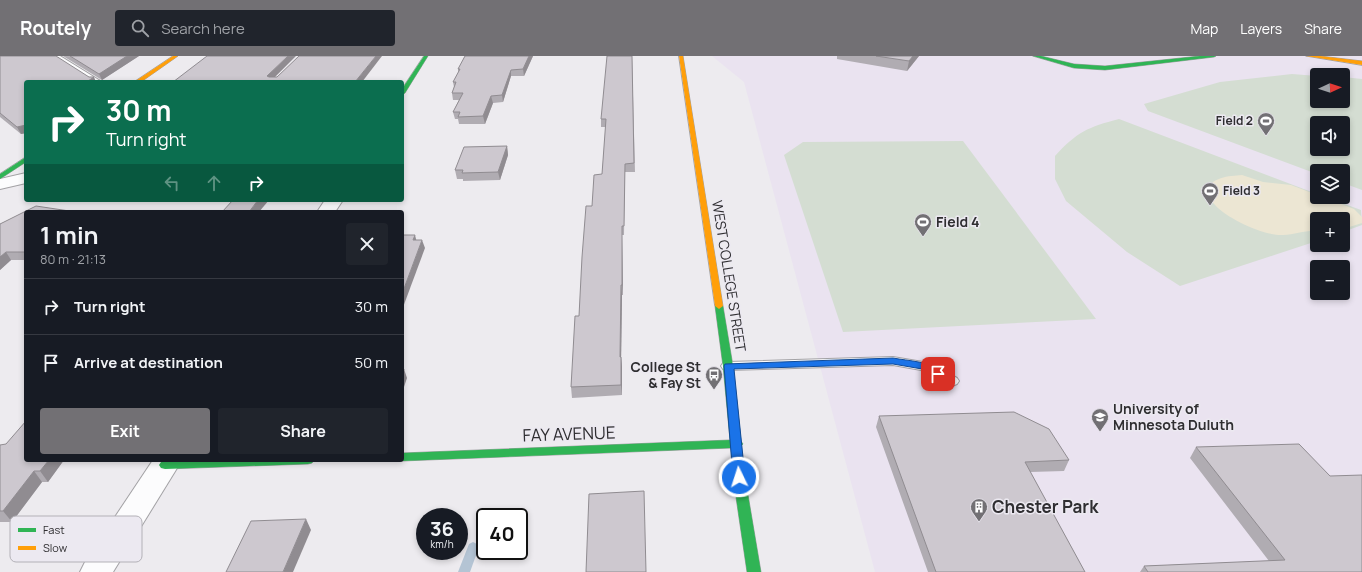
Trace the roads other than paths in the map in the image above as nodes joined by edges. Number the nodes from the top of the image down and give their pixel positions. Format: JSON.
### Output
{"nodes":[{"id":1,"x":55,"y":56,"type":"edge"},
{"id":2,"x":176,"y":56,"type":"edge"},
{"id":3,"x":426,"y":56,"type":"edge"},
{"id":4,"x":681,"y":56,"type":"edge"},
{"id":5,"x":1035,"y":56,"type":"edge"},
{"id":6,"x":1214,"y":56,"type":"edge"},
{"id":7,"x":1308,"y":56,"type":"edge"},
{"id":8,"x":1362,"y":63,"type":"edge"},
{"id":9,"x":95,"y":80,"type":"edge"},
{"id":10,"x":140,"y":80,"type":"edge"},
{"id":11,"x":404,"y":90,"type":"edge"},
{"id":12,"x":24,"y":160,"type":"edge"},
{"id":13,"x":0,"y":177,"type":"edge"},
{"id":14,"x":24,"y":178,"type":"edge"},
{"id":15,"x":0,"y":184,"type":"edge"},
{"id":16,"x":728,"y":366,"type":"junction"},
{"id":17,"x":952,"y":381,"type":"dead end"},
{"id":18,"x":737,"y":444,"type":"junction"},
{"id":19,"x":404,"y":456,"type":"edge"},
{"id":20,"x":214,"y":462,"type":"edge"},
{"id":21,"x":167,"y":463,"type":"edge"},
{"id":22,"x":132,"y":516,"type":"edge"},
{"id":23,"x":103,"y":562,"type":"edge"},
{"id":24,"x":96,"y":572,"type":"edge"},
{"id":25,"x":754,"y":572,"type":"edge"}],
"edges":[{"from":1,"to":9,"type":"lane"},
{"from":2,"to":10,"type":"street"},
{"from":3,"to":11,"type":"street"},
{"from":4,"to":16,"type":"street","name":"WEST COLLEGE STREET"},
{"from":5,"to":6,"type":"street"},
{"from":7,"to":8,"type":"street"},
{"from":12,"to":13,"type":"street"},
{"from":14,"to":15,"type":"street"},
{"from":16,"to":17,"type":"lane"},
{"from":16,"to":18,"type":"street","name":"WEST COLLEGE STREET"},
{"from":18,"to":19,"type":"street","name":"FAY AVENUE"},
{"from":18,"to":25,"type":"street","name":"WEST COLLEGE STREET"},
{"from":20,"to":21,"type":"street"},
{"from":21,"to":22,"type":"street"},
{"from":23,"to":24,"type":"street"}]}
